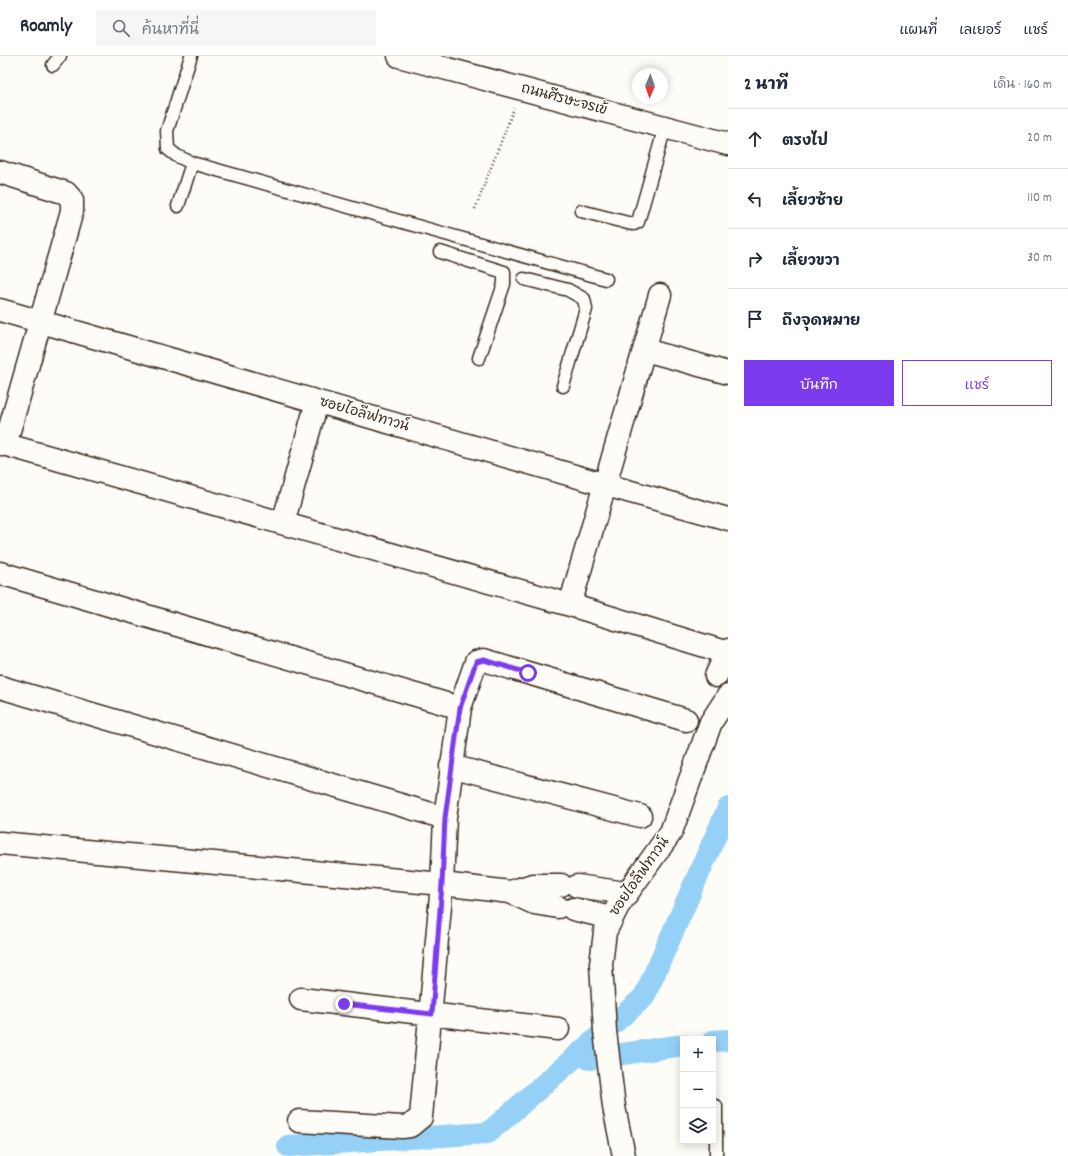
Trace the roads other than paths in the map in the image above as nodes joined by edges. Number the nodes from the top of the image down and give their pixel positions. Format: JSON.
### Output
{"nodes":[{"id":1,"x":191,"y":56,"type":"edge"},
{"id":2,"x":399,"y":56,"type":"edge"},
{"id":3,"x":665,"y":127,"type":"junction"},
{"id":4,"x":728,"y":144,"type":"edge"},
{"id":5,"x":192,"y":163,"type":"junction"},
{"id":6,"x":0,"y":172,"type":"edge"},
{"id":7,"x":178,"y":206,"type":"dead end"},
{"id":8,"x":581,"y":211,"type":"dead end"},
{"id":9,"x":478,"y":243,"type":"junction"},
{"id":10,"x":440,"y":252,"type":"dead end"},
{"id":11,"x":471,"y":261,"type":"junction"},
{"id":12,"x":564,"y":267,"type":"junction"},
{"id":13,"x":524,"y":279,"type":"dead end"},
{"id":14,"x":606,"y":279,"type":"dead end"},
{"id":15,"x":556,"y":287,"type":"junction"},
{"id":16,"x":660,"y":295,"type":"dead end"},
{"id":17,"x":0,"y":310,"type":"edge"},
{"id":18,"x":40,"y":322,"type":"junction"},
{"id":19,"x":645,"y":350,"type":"junction"},
{"id":20,"x":479,"y":358,"type":"dead end"},
{"id":21,"x":728,"y":372,"type":"edge"},
{"id":22,"x":563,"y":386,"type":"dead end"},
{"id":23,"x":317,"y":402,"type":"junction"},
{"id":24,"x":2,"y":444,"type":"edge"},
{"id":25,"x":606,"y":485,"type":"junction"},
{"id":26,"x":728,"y":519,"type":"edge"},
{"id":27,"x":283,"y":523,"type":"junction"},
{"id":28,"x":0,"y":573,"type":"edge"},
{"id":29,"x":570,"y":605,"type":"junction"},
{"id":30,"x":727,"y":652,"type":"edge"},
{"id":31,"x":0,"y":687,"type":"edge"},
{"id":32,"x":718,"y":687,"type":"edge"},
{"id":33,"x":460,"y":708,"type":"junction"},
{"id":34,"x":686,"y":720,"type":"dead end"},
{"id":35,"x":451,"y":766,"type":"junction"},
{"id":36,"x":640,"y":816,"type":"dead end"},
{"id":37,"x":445,"y":818,"type":"junction"},
{"id":38,"x":0,"y":843,"type":"edge"},
{"id":39,"x":442,"y":884,"type":"junction"},
{"id":40,"x":510,"y":892,"type":"junction"},
{"id":41,"x":626,"y":893,"type":"junction"},
{"id":42,"x":611,"y":918,"type":"junction"},
{"id":43,"x":301,"y":998,"type":"dead end"},
{"id":44,"x":432,"y":1014,"type":"junction"},
{"id":45,"x":558,"y":1029,"type":"dead end"},
{"id":46,"x":716,"y":1108,"type":"edge"},
{"id":47,"x":298,"y":1122,"type":"dead end"},
{"id":48,"x":624,"y":1156,"type":"edge"},
{"id":49,"x":716,"y":1156,"type":"edge"}],
"edges":[{"from":1,"to":5,"type":"lane"},
{"from":2,"to":3,"type":"street","name":"ถนนศีรษะจรเข้"},
{"from":3,"to":4,"type":"street","name":"ถนนศีรษะจรเข้"},
{"from":3,"to":8,"type":"lane"},
{"from":5,"to":7,"type":"lane"},
{"from":5,"to":9,"type":"lane"},
{"from":6,"to":18,"type":"street"},
{"from":9,"to":11,"type":"lane"},
{"from":9,"to":12,"type":"lane"},
{"from":10,"to":11,"type":"lane"},
{"from":11,"to":20,"type":"lane"},
{"from":12,"to":14,"type":"lane"},
{"from":12,"to":15,"type":"lane"},
{"from":13,"to":15,"type":"lane"},
{"from":15,"to":22,"type":"lane"},
{"from":16,"to":19,"type":"street"},
{"from":17,"to":18,"type":"street","name":"ซอยไอลีฟทาวน์"},
{"from":18,"to":23,"type":"street","name":"ซอยไอลีฟทาวน์"},
{"from":18,"to":24,"type":"street"},
{"from":19,"to":21,"type":"street"},
{"from":19,"to":25,"type":"street"},
{"from":23,"to":25,"type":"street","name":"ซอยไอลีฟทาวน์"},
{"from":23,"to":27,"type":"street"},
{"from":24,"to":27,"type":"street"},
{"from":25,"to":26,"type":"street","name":"ซอยไอลีฟทาวน์"},
{"from":25,"to":29,"type":"street"},
{"from":27,"to":29,"type":"street"},
{"from":28,"to":33,"type":"street"},
{"from":29,"to":30,"type":"street"},
{"from":30,"to":32,"type":"street","name":"ซอยไอลีฟทาวน์"},
{"from":31,"to":37,"type":"street"},
{"from":32,"to":41,"type":"street","name":"ซอยไอลีฟทาวน์"},
{"from":33,"to":34,"type":"street"},
{"from":33,"to":35,"type":"street"},
{"from":35,"to":36,"type":"street"},
{"from":35,"to":37,"type":"street"},
{"from":37,"to":39,"type":"street"},
{"from":38,"to":39,"type":"street"},
{"from":39,"to":40,"type":"street"},
{"from":39,"to":44,"type":"street"},
{"from":40,"to":41,"type":"street"},
{"from":40,"to":42,"type":"street"},
{"from":41,"to":42,"type":"street","name":"ซอยไอลีฟทาวน์"},
{"from":42,"to":48,"type":"street","name":"ซอยไอลีฟทาวน์"},
{"from":43,"to":44,"type":"street"},
{"from":44,"to":45,"type":"street"},
{"from":44,"to":47,"type":"street"},
{"from":46,"to":49,"type":"lane"}]}
